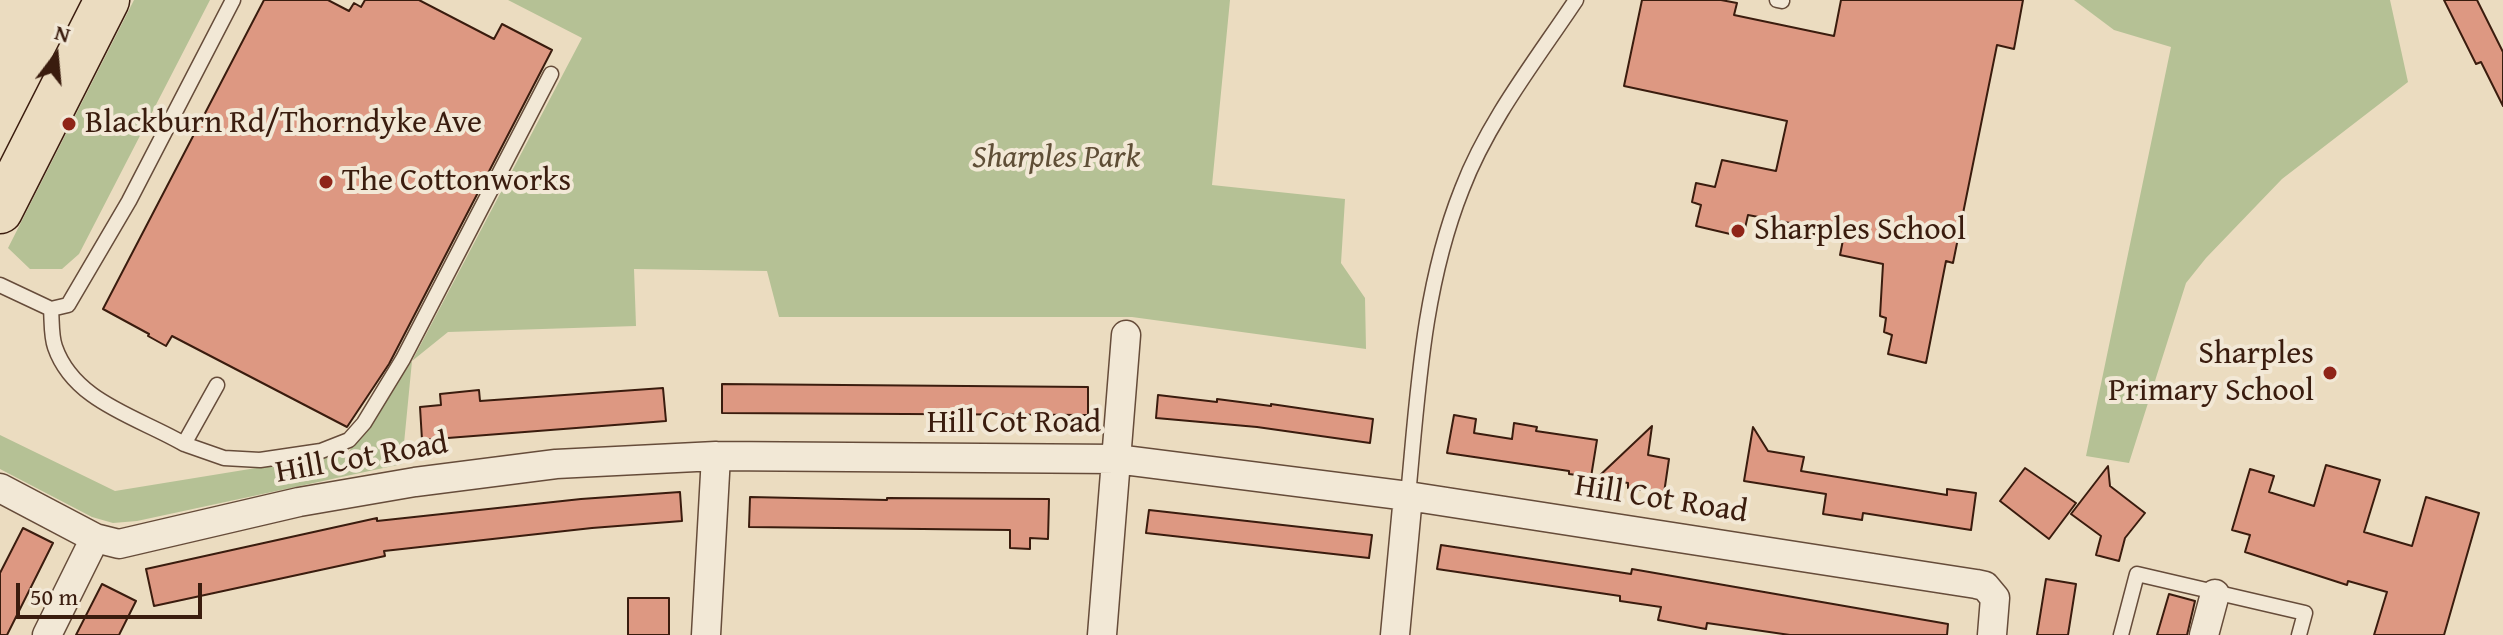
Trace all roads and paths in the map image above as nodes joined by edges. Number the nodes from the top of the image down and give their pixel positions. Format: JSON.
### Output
{"nodes":[{"id":1,"x":107,"y":0,"type":"edge"},
{"id":2,"x":233,"y":0,"type":"edge"},
{"id":3,"x":1576,"y":0,"type":"edge"},
{"id":4,"x":551,"y":74,"type":"dead end"},
{"id":5,"x":0,"y":211,"type":"edge"},
{"id":6,"x":0,"y":285,"type":"edge"},
{"id":7,"x":51,"y":309,"type":"junction"},
{"id":8,"x":1126,"y":335,"type":"dead end"},
{"id":9,"x":217,"y":385,"type":"dead end"},
{"id":10,"x":184,"y":444,"type":"junction"},
{"id":11,"x":716,"y":456,"type":"junction"},
{"id":12,"x":1116,"y":459,"type":"junction"},
{"id":13,"x":0,"y":488,"type":"edge"},
{"id":14,"x":1408,"y":496,"type":"junction"},
{"id":15,"x":95,"y":538,"type":"junction"},
{"id":16,"x":2215,"y":594,"type":"junction"},
{"id":17,"x":47,"y":635,"type":"edge"},
{"id":18,"x":706,"y":635,"type":"edge"},
{"id":19,"x":1102,"y":635,"type":"edge"},
{"id":20,"x":1395,"y":635,"type":"edge"},
{"id":21,"x":1992,"y":635,"type":"edge"},
{"id":22,"x":2121,"y":635,"type":"edge"},
{"id":23,"x":2204,"y":635,"type":"edge"},
{"id":24,"x":2299,"y":635,"type":"edge"}],
"edges":[{"from":1,"to":5,"type":"highway"},
{"from":2,"to":7,"type":"lane"},
{"from":3,"to":14,"type":"lane"},
{"from":4,"to":10,"type":"lane"},
{"from":6,"to":7,"type":"lane"},
{"from":7,"to":10,"type":"lane"},
{"from":8,"to":12,"type":"street"},
{"from":9,"to":10,"type":"lane"},
{"from":11,"to":12,"type":"street","name":"Hill Cot Road"},
{"from":11,"to":15,"type":"street","name":"Hill Cot Road"},
{"from":11,"to":18,"type":"street"},
{"from":12,"to":14,"type":"street","name":"Hill Cot Road"},
{"from":12,"to":19,"type":"street"},
{"from":13,"to":15,"type":"street","name":"Hill Cot Road"},
{"from":14,"to":20,"type":"street"},
{"from":14,"to":21,"type":"street","name":"Hill Cot Road"},
{"from":15,"to":17,"type":"street"},
{"from":16,"to":22,"type":"lane"},
{"from":16,"to":23,"type":"street"},
{"from":16,"to":24,"type":"lane"}]}
